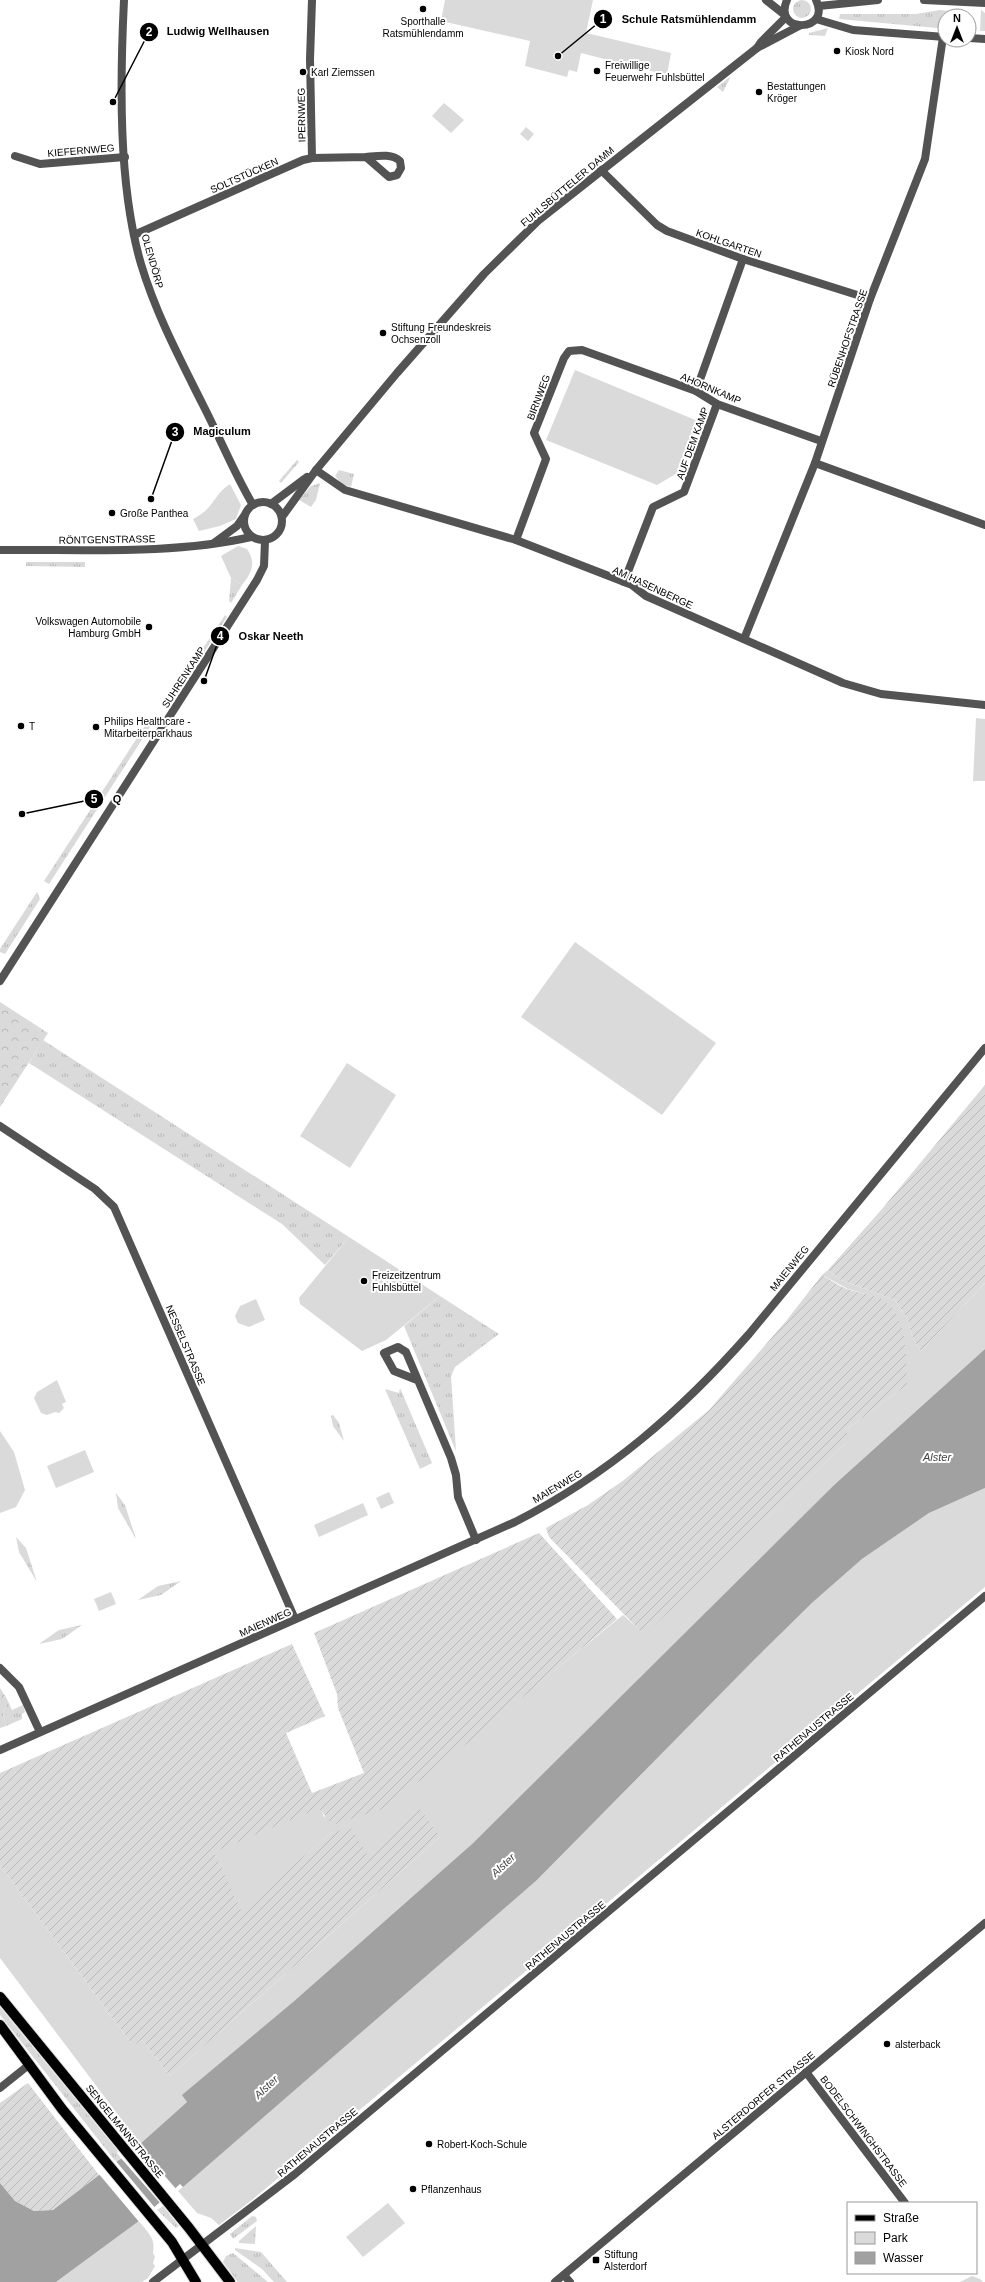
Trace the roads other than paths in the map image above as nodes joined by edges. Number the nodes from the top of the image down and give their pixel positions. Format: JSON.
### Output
{"nodes":[{"id":1,"x":124,"y":0,"type":"edge"},
{"id":2,"x":312,"y":0,"type":"edge"},
{"id":3,"x":766,"y":0,"type":"edge"},
{"id":4,"x":787,"y":0,"type":"edge"},
{"id":5,"x":878,"y":0,"type":"edge"},
{"id":6,"x":924,"y":0,"type":"edge"},
{"id":7,"x":958,"y":1,"type":"edge"},
{"id":8,"x":818,"y":3,"type":"edge"},
{"id":9,"x":985,"y":3,"type":"edge"},
{"id":10,"x":786,"y":16,"type":"junction"},
{"id":11,"x":816,"y":19,"type":"junction"},
{"id":12,"x":799,"y":26,"type":"junction"},
{"id":13,"x":937,"y":36,"type":"edge"},
{"id":14,"x":757,"y":48,"type":"junction"},
{"id":15,"x":942,"y":48,"type":"edge"},
{"id":16,"x":15,"y":156,"type":"dead end"},
{"id":17,"x":125,"y":156,"type":"junction"},
{"id":18,"x":366,"y":157,"type":"dead end"},
{"id":19,"x":312,"y":158,"type":"junction"},
{"id":20,"x":601,"y":170,"type":"junction"},
{"id":21,"x":134,"y":235,"type":"junction"},
{"id":22,"x":743,"y":259,"type":"junction"},
{"id":23,"x":870,"y":299,"type":"junction"},
{"id":24,"x":569,"y":351,"type":"joint"},
{"id":25,"x":696,"y":391,"type":"junction"},
{"id":26,"x":717,"y":404,"type":"junction"},
{"id":27,"x":821,"y":441,"type":"junction"},
{"id":28,"x":815,"y":463,"type":"junction"},
{"id":29,"x":316,"y":470,"type":"junction"},
{"id":30,"x":271,"y":504,"type":"junction"},
{"id":31,"x":254,"y":505,"type":"junction"},
{"id":32,"x":245,"y":514,"type":"junction"},
{"id":33,"x":282,"y":517,"type":"junction"},
{"id":34,"x":985,"y":525,"type":"edge"},
{"id":35,"x":251,"y":536,"type":"junction"},
{"id":36,"x":516,"y":540,"type":"junction"},
{"id":37,"x":265,"y":541,"type":"junction"},
{"id":38,"x":214,"y":543,"type":"junction"},
{"id":39,"x":0,"y":550,"type":"edge"},
{"id":40,"x":624,"y":582,"type":"junction"},
{"id":41,"x":744,"y":639,"type":"junction"},
{"id":42,"x":985,"y":705,"type":"edge"},
{"id":43,"x":0,"y":981,"type":"edge"},
{"id":44,"x":985,"y":1048,"type":"edge"},
{"id":45,"x":0,"y":1126,"type":"edge"},
{"id":46,"x":417,"y":1380,"type":"dead end"},
{"id":47,"x":476,"y":1540,"type":"junction"},
{"id":48,"x":985,"y":1596,"type":"edge"},
{"id":49,"x":295,"y":1619,"type":"junction"},
{"id":50,"x":0,"y":1668,"type":"edge"},
{"id":51,"x":40,"y":1732,"type":"junction"},
{"id":52,"x":0,"y":1750,"type":"edge"},
{"id":53,"x":985,"y":1924,"type":"edge"},
{"id":54,"x":0,"y":1996,"type":"edge"},
{"id":55,"x":0,"y":2025,"type":"edge"},
{"id":56,"x":30,"y":2064,"type":"junction"},
{"id":57,"x":806,"y":2072,"type":"junction"},
{"id":58,"x":0,"y":2088,"type":"edge"},
{"id":59,"x":904,"y":2202,"type":"edge"},
{"id":60,"x":202,"y":2246,"type":"junction"},
{"id":61,"x":182,"y":2260,"type":"junction"},
{"id":62,"x":564,"y":2275,"type":"junction"},
{"id":63,"x":153,"y":2282,"type":"edge"},
{"id":64,"x":196,"y":2282,"type":"edge"},
{"id":65,"x":230,"y":2282,"type":"edge"},
{"id":66,"x":555,"y":2282,"type":"edge"},
{"id":67,"x":570,"y":2282,"type":"edge"}],
"edges":[{"from":1,"to":17,"type":"street","name":"OLENDÖRP"},
{"from":2,"to":19,"type":"street","name":"IPERNWEG"},
{"from":3,"to":10,"type":"street"},
{"from":4,"to":10,"type":"street"},
{"from":5,"to":8,"type":"street"},
{"from":6,"to":7,"type":"street"},
{"from":7,"to":9,"type":"street"},
{"from":8,"to":11,"type":"street"},
{"from":10,"to":12,"type":"street"},
{"from":10,"to":14,"type":"street","name":"FUHLSBÜTTELER DAMM"},
{"from":11,"to":12,"type":"street","name":"FUHLSBÜTTELER DAMM"},
{"from":11,"to":13,"type":"street"},
{"from":12,"to":14,"type":"street","name":"FUHLSBÜTTELER DAMM"},
{"from":14,"to":20,"type":"street","name":"FUHLSBÜTTELER DAMM"},
{"from":15,"to":23,"type":"street","name":"RÜBENHOFSTRASSE"},
{"from":16,"to":17,"type":"street","name":"KIEFERNWEG"},
{"from":17,"to":21,"type":"street","name":"OLENDÖRP"},
{"from":18,"to":19,"type":"street","name":"SOLTSTÜCKEN"},
{"from":19,"to":21,"type":"street","name":"SOLTSTÜCKEN"},
{"from":20,"to":22,"type":"street","name":"KOHLGARTEN"},
{"from":20,"to":29,"type":"street","name":"FUHLSBÜTTELER DAMM"},
{"from":21,"to":31,"type":"street","name":"OLENDÖRP"},
{"from":22,"to":23,"type":"street","name":"KOHLGARTEN"},
{"from":22,"to":25,"type":"street","name":"AUF DEM KAMP"},
{"from":23,"to":27,"type":"street","name":"RÜBENHOFSTRASSE"},
{"from":24,"to":25,"type":"street","name":"AHORNKAMP"},
{"from":24,"to":36,"type":"street","name":"BIRNWEG"},
{"from":25,"to":26,"type":"street","name":"AHORNKAMP"},
{"from":26,"to":27,"type":"street","name":"AHORNKAMP"},
{"from":26,"to":40,"type":"street","name":"AUF DEM KAMP"},
{"from":27,"to":28,"type":"street","name":"RÜBENHOFSTRASSE"},
{"from":28,"to":34,"type":"street"},
{"from":28,"to":41,"type":"street","name":"RÜBENHOFSTRASSE"},
{"from":29,"to":30,"type":"street","name":"FUHLSBÜTTELER DAMM"},
{"from":29,"to":33,"type":"street","name":"FUHLSBÜTTELER DAMM"},
{"from":29,"to":36,"type":"street","name":"AM HASENBERGE"},
{"from":30,"to":31,"type":"street"},
{"from":30,"to":33,"type":"street"},
{"from":31,"to":32,"type":"street"},
{"from":32,"to":35,"type":"street"},
{"from":32,"to":38,"type":"street"},
{"from":33,"to":37,"type":"street"},
{"from":35,"to":37,"type":"street"},
{"from":35,"to":38,"type":"street","name":"RÖNTGENSTRASSE"},
{"from":36,"to":40,"type":"street","name":"AM HASENBERGE"},
{"from":37,"to":43,"type":"street","name":"SUHRENKAMP"},
{"from":38,"to":39,"type":"street","name":"RÖNTGENSTRASSE"},
{"from":40,"to":41,"type":"street","name":"AM HASENBERGE"},
{"from":41,"to":42,"type":"street","name":"AM HASENBERGE"},
{"from":44,"to":47,"type":"street","name":"MAIENWEG"},
{"from":45,"to":49,"type":"street","name":"NESSELSTRASSE"},
{"from":46,"to":47,"type":"street"},
{"from":47,"to":49,"type":"street","name":"MAIENWEG"},
{"from":48,"to":60,"type":"street","name":"RATHENAUSTRASSE"},
{"from":49,"to":51,"type":"street","name":"MAIENWEG"},
{"from":50,"to":51,"type":"street"},
{"from":51,"to":52,"type":"street","name":"MAIENWEG"},
{"from":53,"to":57,"type":"street","name":"ALSTERDORFER STRASSE"},
{"from":54,"to":60,"type":"main road","name":"SENGELMANNSTRASSE"},
{"from":55,"to":56,"type":"main road"},
{"from":56,"to":58,"type":"street"},
{"from":56,"to":61,"type":"main road"},
{"from":57,"to":59,"type":"street","name":"BODELSCHWINGHSTRASSE"},
{"from":57,"to":62,"type":"street","name":"ALSTERDORFER STRASSE"},
{"from":60,"to":61,"type":"street","name":"RATHENAUSTRASSE"},
{"from":60,"to":65,"type":"main road","name":"SENGELMANNSTRASSE"},
{"from":61,"to":63,"type":"street","name":"RATHENAUSTRASSE"},
{"from":61,"to":64,"type":"main road"},
{"from":62,"to":66,"type":"street","name":"ALSTERDORFER STRASSE"},
{"from":62,"to":67,"type":"street"}]}
